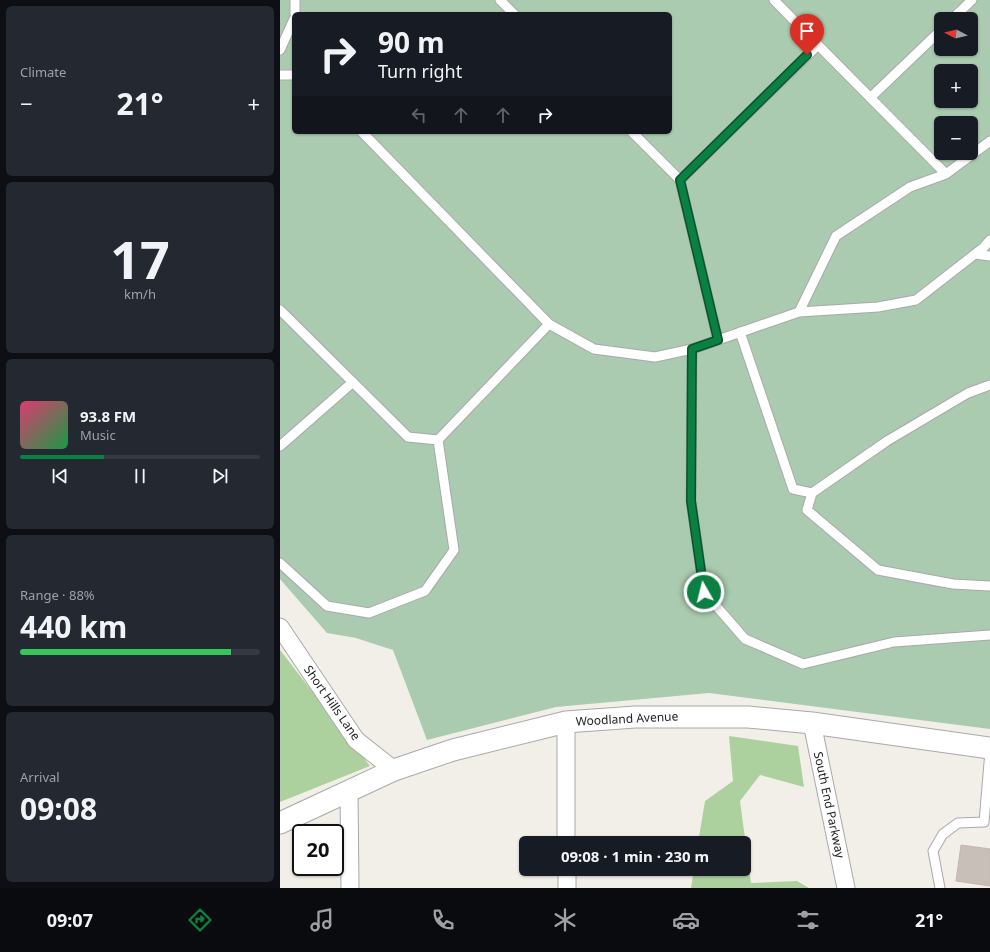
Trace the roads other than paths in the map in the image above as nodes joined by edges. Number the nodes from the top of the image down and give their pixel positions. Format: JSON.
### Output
{"nodes":[{"id":1,"x":295,"y":0,"type":"edge"},
{"id":2,"x":500,"y":0,"type":"edge"},
{"id":3,"x":774,"y":0,"type":"edge"},
{"id":4,"x":972,"y":0,"type":"edge"},
{"id":5,"x":296,"y":12,"type":"edge"},
{"id":6,"x":512,"y":12,"type":"edge"},
{"id":7,"x":959,"y":12,"type":"edge"},
{"id":8,"x":292,"y":23,"type":"edge"},
{"id":9,"x":934,"y":37,"type":"edge"},
{"id":10,"x":818,"y":45,"type":"junction"},
{"id":11,"x":280,"y":50,"type":"edge"},
{"id":12,"x":280,"y":75,"type":"edge"},
{"id":13,"x":292,"y":75,"type":"edge"},
{"id":14,"x":870,"y":98,"type":"junction"},
{"id":15,"x":364,"y":134,"type":"edge"},
{"id":16,"x":634,"y":134,"type":"edge"},
{"id":17,"x":990,"y":141,"type":"edge"},
{"id":18,"x":946,"y":174,"type":"junction"},
{"id":19,"x":680,"y":180,"type":"junction"},
{"id":20,"x":990,"y":240,"type":"edge"},
{"id":21,"x":975,"y":254,"type":"junction"},
{"id":22,"x":990,"y":256,"type":"edge"},
{"id":23,"x":280,"y":310,"type":"edge"},
{"id":24,"x":799,"y":312,"type":"junction"},
{"id":25,"x":549,"y":324,"type":"junction"},
{"id":26,"x":740,"y":332,"type":"junction"},
{"id":27,"x":718,"y":340,"type":"junction"},
{"id":28,"x":692,"y":349,"type":"junction"},
{"id":29,"x":353,"y":382,"type":"junction"},
{"id":30,"x":990,"y":385,"type":"edge"},
{"id":31,"x":438,"y":440,"type":"junction"},
{"id":32,"x":280,"y":446,"type":"edge"},
{"id":33,"x":812,"y":494,"type":"junction"},
{"id":34,"x":280,"y":563,"type":"edge"},
{"id":35,"x":990,"y":586,"type":"edge"},
{"id":36,"x":280,"y":627,"type":"edge"},
{"id":37,"x":990,"y":635,"type":"edge"},
{"id":38,"x":566,"y":722,"type":"junction"},
{"id":39,"x":812,"y":723,"type":"junction"},
{"id":40,"x":990,"y":748,"type":"edge"},
{"id":41,"x":990,"y":752,"type":"edge"},
{"id":42,"x":394,"y":770,"type":"junction"},
{"id":43,"x":349,"y":790,"type":"junction"},
{"id":44,"x":987,"y":822,"type":"edge"},
{"id":45,"x":280,"y":823,"type":"edge"},
{"id":46,"x":566,"y":836,"type":"edge"},
{"id":47,"x":567,"y":876,"type":"edge"},
{"id":48,"x":350,"y":888,"type":"edge"},
{"id":49,"x":567,"y":888,"type":"edge"},
{"id":50,"x":846,"y":888,"type":"edge"},
{"id":51,"x":940,"y":888,"type":"edge"}],
"edges":[{"from":1,"to":5,"type":"lane"},
{"from":2,"to":6,"type":"lane"},
{"from":3,"to":10,"type":"lane"},
{"from":4,"to":7,"type":"lane"},
{"from":8,"to":11,"type":"lane"},
{"from":9,"to":14,"type":"lane"},
{"from":10,"to":14,"type":"lane"},
{"from":10,"to":19,"type":"lane"},
{"from":12,"to":13,"type":"lane"},
{"from":14,"to":18,"type":"lane"},
{"from":15,"to":25,"type":"lane"},
{"from":16,"to":19,"type":"lane"},
{"from":17,"to":18,"type":"lane"},
{"from":18,"to":24,"type":"lane"},
{"from":19,"to":27,"type":"lane"},
{"from":20,"to":21,"type":"lane"},
{"from":21,"to":22,"type":"lane"},
{"from":21,"to":24,"type":"lane"},
{"from":23,"to":29,"type":"lane"},
{"from":24,"to":26,"type":"lane"},
{"from":25,"to":28,"type":"lane"},
{"from":25,"to":31,"type":"lane"},
{"from":26,"to":27,"type":"lane"},
{"from":26,"to":33,"type":"lane"},
{"from":27,"to":28,"type":"lane"},
{"from":28,"to":37,"type":"lane"},
{"from":29,"to":31,"type":"lane"},
{"from":29,"to":32,"type":"lane"},
{"from":30,"to":33,"type":"lane"},
{"from":31,"to":34,"type":"lane"},
{"from":33,"to":35,"type":"lane"},
{"from":36,"to":42,"type":"street","name":"Short Hills Lane"},
{"from":38,"to":39,"type":"street","name":"Woodland Avenue"},
{"from":38,"to":42,"type":"street","name":"Woodland Avenue"},
{"from":38,"to":46,"type":"street"},
{"from":39,"to":40,"type":"street","name":"Woodland Avenue"},
{"from":39,"to":50,"type":"street","name":"South End Parkway"},
{"from":41,"to":44,"type":"lane"},
{"from":42,"to":43,"type":"street","name":"Woodland Avenue"},
{"from":43,"to":45,"type":"street","name":"Woodland Avenue"},
{"from":43,"to":48,"type":"street"},
{"from":44,"to":51,"type":"lane"},
{"from":47,"to":49,"type":"street"}]}
